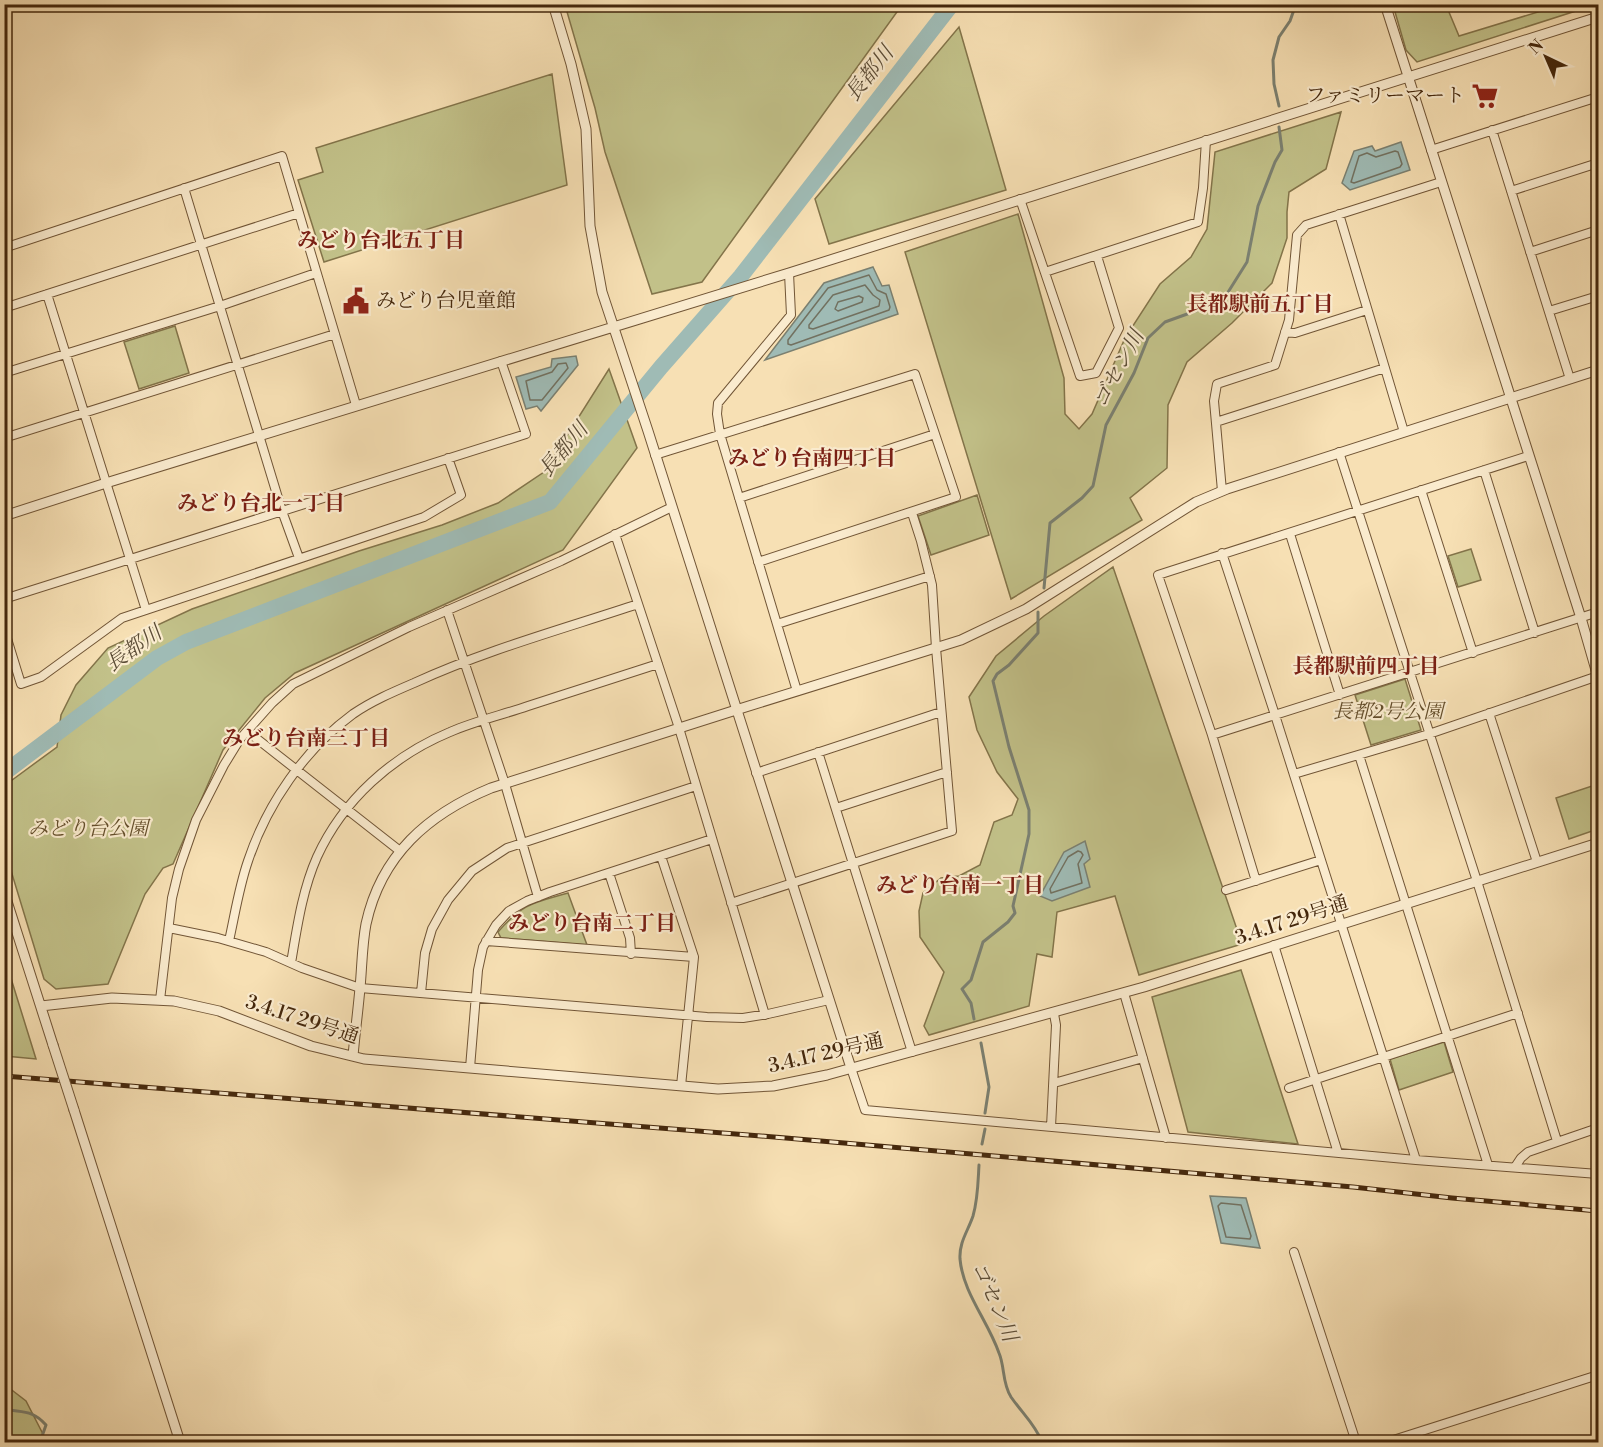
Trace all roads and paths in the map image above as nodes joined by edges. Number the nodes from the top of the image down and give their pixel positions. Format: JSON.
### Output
{"nodes":[{"id":1,"x":553,"y":4,"type":"edge"},
{"id":2,"x":1384,"y":4,"type":"edge"},
{"id":3,"x":1599,"y":17,"type":"edge"},
{"id":4,"x":1408,"y":78,"type":"junction"},
{"id":5,"x":1599,"y":97,"type":"edge"},
{"id":6,"x":1492,"y":130,"type":"junction"},
{"id":7,"x":1206,"y":140,"type":"junction"},
{"id":8,"x":1431,"y":150,"type":"junction"},
{"id":9,"x":1599,"y":163,"type":"edge"},
{"id":10,"x":1441,"y":182,"type":"junction"},
{"id":11,"x":184,"y":188,"type":"junction"},
{"id":12,"x":1511,"y":191,"type":"junction"},
{"id":13,"x":1020,"y":199,"type":"junction"},
{"id":14,"x":299,"y":213,"type":"junction"},
{"id":15,"x":1338,"y":214,"type":"junction"},
{"id":16,"x":1599,"y":230,"type":"edge"},
{"id":17,"x":202,"y":244,"type":"junction"},
{"id":18,"x":4,"y":248,"type":"edge"},
{"id":19,"x":1530,"y":252,"type":"junction"},
{"id":20,"x":1097,"y":256,"type":"junction"},
{"id":21,"x":1045,"y":272,"type":"junction"},
{"id":22,"x":316,"y":273,"type":"junction"},
{"id":23,"x":789,"y":273,"type":"junction"},
{"id":24,"x":47,"y":294,"type":"junction"},
{"id":25,"x":1599,"y":296,"type":"edge"},
{"id":26,"x":220,"y":306,"type":"junction"},
{"id":27,"x":4,"y":308,"type":"edge"},
{"id":28,"x":1367,"y":310,"type":"junction"},
{"id":29,"x":1549,"y":311,"type":"junction"},
{"id":30,"x":612,"y":327,"type":"junction"},
{"id":31,"x":1285,"y":332,"type":"junction"},
{"id":32,"x":335,"y":334,"type":"junction"},
{"id":33,"x":65,"y":354,"type":"junction"},
{"id":34,"x":501,"y":361,"type":"junction"},
{"id":35,"x":238,"y":364,"type":"junction"},
{"id":36,"x":1385,"y":368,"type":"junction"},
{"id":37,"x":1599,"y":370,"type":"edge"},
{"id":38,"x":4,"y":373,"type":"edge"},
{"id":39,"x":1570,"y":379,"type":"junction"},
{"id":40,"x":1510,"y":398,"type":"junction"},
{"id":41,"x":356,"y":405,"type":"junction"},
{"id":42,"x":83,"y":413,"type":"junction"},
{"id":43,"x":1216,"y":422,"type":"junction"},
{"id":44,"x":1404,"y":432,"type":"junction"},
{"id":45,"x":720,"y":434,"type":"junction"},
{"id":46,"x":935,"y":434,"type":"junction"},
{"id":47,"x":259,"y":435,"type":"junction"},
{"id":48,"x":4,"y":438,"type":"edge"},
{"id":49,"x":1339,"y":452,"type":"junction"},
{"id":50,"x":655,"y":454,"type":"junction"},
{"id":51,"x":1528,"y":456,"type":"junction"},
{"id":52,"x":448,"y":458,"type":"junction"},
{"id":53,"x":1484,"y":470,"type":"junction"},
{"id":54,"x":106,"y":483,"type":"junction"},
{"id":55,"x":1421,"y":490,"type":"junction"},
{"id":56,"x":1222,"y":491,"type":"junction"},
{"id":57,"x":739,"y":498,"type":"junction"},
{"id":58,"x":672,"y":507,"type":"junction"},
{"id":59,"x":1358,"y":510,"type":"junction"},
{"id":60,"x":282,"y":511,"type":"junction"},
{"id":61,"x":912,"y":513,"type":"junction"},
{"id":62,"x":4,"y":516,"type":"edge"},
{"id":63,"x":615,"y":534,"type":"junction"},
{"id":64,"x":1290,"y":534,"type":"junction"},
{"id":65,"x":1222,"y":553,"type":"junction"},
{"id":66,"x":299,"y":558,"type":"junction"},
{"id":67,"x":129,"y":560,"type":"junction"},
{"id":68,"x":758,"y":562,"type":"junction"},
{"id":69,"x":930,"y":576,"type":"junction"},
{"id":70,"x":4,"y":599,"type":"edge"},
{"id":71,"x":638,"y":604,"type":"junction"},
{"id":72,"x":146,"y":610,"type":"junction"},
{"id":73,"x":447,"y":610,"type":"junction"},
{"id":74,"x":1599,"y":612,"type":"edge"},
{"id":75,"x":1581,"y":618,"type":"junction"},
{"id":76,"x":777,"y":624,"type":"junction"},
{"id":77,"x":4,"y":629,"type":"edge"},
{"id":78,"x":1535,"y":633,"type":"junction"},
{"id":79,"x":936,"y":648,"type":"junction"},
{"id":80,"x":8,"y":652,"type":"edge"},
{"id":81,"x":1473,"y":653,"type":"junction"},
{"id":82,"x":464,"y":661,"type":"junction"},
{"id":83,"x":658,"y":664,"type":"junction"},
{"id":84,"x":1410,"y":673,"type":"junction"},
{"id":85,"x":1598,"y":676,"type":"edge"},
{"id":86,"x":797,"y":691,"type":"junction"},
{"id":87,"x":1340,"y":695,"type":"junction"},
{"id":88,"x":736,"y":710,"type":"junction"},
{"id":89,"x":941,"y":712,"type":"junction"},
{"id":90,"x":1489,"y":713,"type":"junction"},
{"id":91,"x":1275,"y":715,"type":"junction"},
{"id":92,"x":484,"y":720,"type":"junction"},
{"id":93,"x":679,"y":728,"type":"junction"},
{"id":94,"x":247,"y":731,"type":"junction"},
{"id":95,"x":1430,"y":734,"type":"junction"},
{"id":96,"x":1212,"y":735,"type":"junction"},
{"id":97,"x":818,"y":752,"type":"junction"},
{"id":98,"x":1359,"y":755,"type":"junction"},
{"id":99,"x":297,"y":770,"type":"junction"},
{"id":100,"x":947,"y":772,"type":"junction"},
{"id":101,"x":756,"y":773,"type":"junction"},
{"id":102,"x":1294,"y":774,"type":"junction"},
{"id":103,"x":505,"y":784,"type":"junction"},
{"id":104,"x":696,"y":786,"type":"junction"},
{"id":105,"x":836,"y":808,"type":"junction"},
{"id":106,"x":346,"y":809,"type":"junction"},
{"id":107,"x":712,"y":839,"type":"junction"},
{"id":108,"x":522,"y":843,"type":"junction"},
{"id":109,"x":1599,"y":843,"type":"edge"},
{"id":110,"x":400,"y":851,"type":"junction"},
{"id":111,"x":661,"y":856,"type":"junction"},
{"id":112,"x":1321,"y":860,"type":"junction"},
{"id":113,"x":1537,"y":862,"type":"junction"},
{"id":114,"x":853,"y":864,"type":"junction"},
{"id":115,"x":609,"y":873,"type":"junction"},
{"id":116,"x":1256,"y":880,"type":"junction"},
{"id":117,"x":1477,"y":881,"type":"junction"},
{"id":118,"x":792,"y":884,"type":"junction"},
{"id":119,"x":1226,"y":890,"type":"dead end"},
{"id":120,"x":4,"y":892,"type":"edge"},
{"id":121,"x":538,"y":897,"type":"junction"},
{"id":122,"x":731,"y":903,"type":"junction"},
{"id":123,"x":1406,"y":904,"type":"junction"},
{"id":124,"x":1341,"y":925,"type":"junction"},
{"id":125,"x":169,"y":928,"type":"junction"},
{"id":126,"x":229,"y":941,"type":"junction"},
{"id":127,"x":486,"y":941,"type":"junction"},
{"id":128,"x":1274,"y":945,"type":"junction"},
{"id":129,"x":631,"y":954,"type":"junction"},
{"id":130,"x":694,"y":957,"type":"junction"},
{"id":131,"x":291,"y":963,"type":"junction"},
{"id":132,"x":360,"y":988,"type":"junction"},
{"id":133,"x":421,"y":993,"type":"junction"},
{"id":134,"x":1124,"y":993,"type":"junction"},
{"id":135,"x":476,"y":997,"type":"junction"},
{"id":136,"x":160,"y":1000,"type":"junction"},
{"id":137,"x":829,"y":1000,"type":"junction"},
{"id":138,"x":41,"y":1006,"type":"junction"},
{"id":139,"x":1518,"y":1013,"type":"junction"},
{"id":140,"x":1054,"y":1014,"type":"junction"},
{"id":141,"x":765,"y":1015,"type":"junction"},
{"id":142,"x":689,"y":1016,"type":"junction"},
{"id":143,"x":1447,"y":1036,"type":"junction"},
{"id":144,"x":912,"y":1052,"type":"junction"},
{"id":145,"x":353,"y":1056,"type":"junction"},
{"id":146,"x":1383,"y":1057,"type":"junction"},
{"id":147,"x":1143,"y":1058,"type":"junction"},
{"id":148,"x":470,"y":1068,"type":"junction"},
{"id":149,"x":851,"y":1068,"type":"junction"},
{"id":150,"x":1315,"y":1079,"type":"junction"},
{"id":151,"x":1054,"y":1083,"type":"junction"},
{"id":152,"x":681,"y":1086,"type":"junction"},
{"id":153,"x":1290,"y":1088,"type":"dead end"},
{"id":154,"x":1051,"y":1127,"type":"junction"},
{"id":155,"x":1599,"y":1128,"type":"edge"},
{"id":156,"x":1167,"y":1138,"type":"junction"},
{"id":157,"x":1557,"y":1141,"type":"junction"},
{"id":158,"x":1338,"y":1153,"type":"junction"},
{"id":159,"x":1416,"y":1160,"type":"junction"},
{"id":160,"x":1488,"y":1166,"type":"junction"},
{"id":161,"x":1515,"y":1167,"type":"junction"},
{"id":162,"x":1599,"y":1174,"type":"edge"},
{"id":163,"x":1294,"y":1252,"type":"dead end"},
{"id":164,"x":1599,"y":1375,"type":"edge"},
{"id":165,"x":180,"y":1443,"type":"edge"},
{"id":166,"x":1356,"y":1443,"type":"edge"},
{"id":167,"x":1387,"y":1443,"type":"edge"}],
"edges":[{"from":1,"to":30,"type":"street"},
{"from":2,"to":4,"type":"street"},
{"from":3,"to":4,"type":"street"},
{"from":4,"to":7,"type":"street"},
{"from":4,"to":8,"type":"street"},
{"from":5,"to":6,"type":"street"},
{"from":6,"to":8,"type":"street"},
{"from":6,"to":12,"type":"street"},
{"from":7,"to":13,"type":"street"},
{"from":7,"to":20,"type":"street"},
{"from":8,"to":10,"type":"street"},
{"from":9,"to":12,"type":"street"},
{"from":10,"to":15,"type":"street"},
{"from":10,"to":40,"type":"street"},
{"from":11,"to":14,"type":"street"},
{"from":11,"to":17,"type":"street"},
{"from":11,"to":18,"type":"street"},
{"from":12,"to":19,"type":"street"},
{"from":13,"to":21,"type":"street"},
{"from":13,"to":23,"type":"street"},
{"from":14,"to":17,"type":"street"},
{"from":14,"to":22,"type":"street"},
{"from":15,"to":28,"type":"street"},
{"from":15,"to":31,"type":"street"},
{"from":16,"to":19,"type":"street"},
{"from":17,"to":24,"type":"street"},
{"from":17,"to":26,"type":"street"},
{"from":19,"to":29,"type":"street"},
{"from":20,"to":21,"type":"street"},
{"from":20,"to":21,"type":"street"},
{"from":22,"to":26,"type":"street"},
{"from":22,"to":32,"type":"street"},
{"from":23,"to":30,"type":"street"},
{"from":23,"to":45,"type":"street"},
{"from":24,"to":27,"type":"street"},
{"from":24,"to":33,"type":"street"},
{"from":25,"to":29,"type":"street"},
{"from":26,"to":33,"type":"street"},
{"from":26,"to":35,"type":"street"},
{"from":28,"to":31,"type":"street"},
{"from":28,"to":36,"type":"street"},
{"from":29,"to":39,"type":"street"},
{"from":30,"to":34,"type":"street"},
{"from":30,"to":50,"type":"street"},
{"from":31,"to":43,"type":"street"},
{"from":32,"to":35,"type":"street"},
{"from":32,"to":41,"type":"street"},
{"from":33,"to":38,"type":"street"},
{"from":33,"to":42,"type":"street"},
{"from":34,"to":41,"type":"street"},
{"from":34,"to":52,"type":"street"},
{"from":35,"to":42,"type":"street"},
{"from":35,"to":47,"type":"street"},
{"from":36,"to":43,"type":"street"},
{"from":36,"to":44,"type":"street"},
{"from":37,"to":39,"type":"street"},
{"from":39,"to":40,"type":"street"},
{"from":40,"to":44,"type":"street"},
{"from":40,"to":51,"type":"street"},
{"from":41,"to":47,"type":"street"},
{"from":42,"to":48,"type":"street"},
{"from":42,"to":54,"type":"street"},
{"from":43,"to":56,"type":"street"},
{"from":44,"to":49,"type":"street"},
{"from":45,"to":46,"type":"street"},
{"from":45,"to":50,"type":"street"},
{"from":45,"to":57,"type":"street"},
{"from":46,"to":57,"type":"street"},
{"from":46,"to":61,"type":"street"},
{"from":47,"to":54,"type":"street"},
{"from":47,"to":60,"type":"street"},
{"from":49,"to":56,"type":"street"},
{"from":49,"to":59,"type":"street"},
{"from":50,"to":58,"type":"street"},
{"from":51,"to":53,"type":"street"},
{"from":51,"to":75,"type":"street"},
{"from":52,"to":60,"type":"street"},
{"from":52,"to":66,"type":"street"},
{"from":53,"to":55,"type":"street"},
{"from":53,"to":78,"type":"street"},
{"from":54,"to":62,"type":"street"},
{"from":54,"to":67,"type":"street"},
{"from":55,"to":59,"type":"street"},
{"from":55,"to":81,"type":"street"},
{"from":56,"to":79,"type":"street"},
{"from":57,"to":68,"type":"street"},
{"from":58,"to":63,"type":"street"},
{"from":58,"to":88,"type":"street"},
{"from":59,"to":64,"type":"street"},
{"from":59,"to":84,"type":"street"},
{"from":60,"to":66,"type":"street"},
{"from":60,"to":67,"type":"street"},
{"from":61,"to":68,"type":"street"},
{"from":61,"to":69,"type":"street"},
{"from":63,"to":71,"type":"street"},
{"from":63,"to":73,"type":"street"},
{"from":64,"to":65,"type":"street"},
{"from":64,"to":87,"type":"street"},
{"from":65,"to":91,"type":"street"},
{"from":65,"to":96,"type":"street"},
{"from":66,"to":72,"type":"street"},
{"from":67,"to":70,"type":"street"},
{"from":67,"to":72,"type":"street"},
{"from":68,"to":76,"type":"street"},
{"from":69,"to":76,"type":"street"},
{"from":69,"to":79,"type":"street"},
{"from":71,"to":82,"type":"street"},
{"from":71,"to":83,"type":"street"},
{"from":72,"to":80,"type":"street"},
{"from":73,"to":82,"type":"street"},
{"from":73,"to":94,"type":"street"},
{"from":74,"to":75,"type":"street"},
{"from":75,"to":78,"type":"street"},
{"from":75,"to":85,"type":"street"},
{"from":76,"to":86,"type":"street"},
{"from":77,"to":80,"type":"street"},
{"from":78,"to":81,"type":"street"},
{"from":79,"to":86,"type":"street"},
{"from":79,"to":89,"type":"street"},
{"from":81,"to":84,"type":"street"},
{"from":82,"to":92,"type":"street"},
{"from":82,"to":99,"type":"street"},
{"from":83,"to":92,"type":"street"},
{"from":83,"to":93,"type":"street"},
{"from":84,"to":87,"type":"street"},
{"from":84,"to":95,"type":"street"},
{"from":85,"to":90,"type":"street"},
{"from":86,"to":88,"type":"street"},
{"from":87,"to":91,"type":"street"},
{"from":88,"to":93,"type":"street"},
{"from":88,"to":101,"type":"street"},
{"from":89,"to":97,"type":"street"},
{"from":89,"to":100,"type":"street"},
{"from":90,"to":95,"type":"street"},
{"from":90,"to":113,"type":"street"},
{"from":91,"to":96,"type":"street"},
{"from":91,"to":102,"type":"street"},
{"from":92,"to":103,"type":"street"},
{"from":92,"to":106,"type":"street"},
{"from":93,"to":103,"type":"street"},
{"from":93,"to":104,"type":"street"},
{"from":94,"to":99,"type":"street"},
{"from":94,"to":125,"type":"street"},
{"from":95,"to":98,"type":"street"},
{"from":95,"to":117,"type":"street"},
{"from":96,"to":116,"type":"street"},
{"from":97,"to":101,"type":"street"},
{"from":97,"to":105,"type":"street"},
{"from":98,"to":102,"type":"street"},
{"from":98,"to":123,"type":"street"},
{"from":99,"to":106,"type":"street"},
{"from":99,"to":126,"type":"street"},
{"from":100,"to":105,"type":"street"},
{"from":100,"to":114,"type":"street"},
{"from":101,"to":118,"type":"street"},
{"from":102,"to":112,"type":"street"},
{"from":103,"to":108,"type":"street"},
{"from":103,"to":110,"type":"street"},
{"from":104,"to":107,"type":"street"},
{"from":104,"to":108,"type":"street"},
{"from":105,"to":114,"type":"street"},
{"from":106,"to":110,"type":"street"},
{"from":106,"to":131,"type":"street"},
{"from":107,"to":111,"type":"street"},
{"from":107,"to":122,"type":"street"},
{"from":108,"to":121,"type":"street"},
{"from":108,"to":133,"type":"street"},
{"from":109,"to":113,"type":"street","name":"3.4.17 29号通"},
{"from":110,"to":132,"type":"street"},
{"from":111,"to":115,"type":"street"},
{"from":111,"to":130,"type":"street"},
{"from":112,"to":116,"type":"street"},
{"from":112,"to":124,"type":"street"},
{"from":113,"to":117,"type":"street","name":"3.4.17 29号通"},
{"from":114,"to":118,"type":"street"},
{"from":114,"to":144,"type":"street"},
{"from":115,"to":121,"type":"street"},
{"from":115,"to":129,"type":"street"},
{"from":116,"to":119,"type":"street"},
{"from":117,"to":123,"type":"street","name":"3.4.17 29号通"},
{"from":117,"to":139,"type":"street"},
{"from":118,"to":122,"type":"street"},
{"from":118,"to":137,"type":"street"},
{"from":120,"to":138,"type":"street"},
{"from":121,"to":127,"type":"street"},
{"from":122,"to":141,"type":"street"},
{"from":123,"to":124,"type":"street","name":"3.4.17 29号通"},
{"from":123,"to":143,"type":"street"},
{"from":124,"to":128,"type":"street","name":"3.4.17 29号通"},
{"from":124,"to":146,"type":"street"},
{"from":125,"to":126,"type":"street"},
{"from":125,"to":136,"type":"street"},
{"from":126,"to":131,"type":"street"},
{"from":127,"to":129,"type":"street"},
{"from":127,"to":135,"type":"street"},
{"from":128,"to":134,"type":"street","name":"3.4.17 29号通"},
{"from":128,"to":150,"type":"street"},
{"from":129,"to":130,"type":"street"},
{"from":130,"to":142,"type":"street"},
{"from":131,"to":132,"type":"street"},
{"from":132,"to":133,"type":"street"},
{"from":132,"to":145,"type":"street"},
{"from":133,"to":135,"type":"street"},
{"from":134,"to":140,"type":"street","name":"3.4.17 29号通"},
{"from":134,"to":147,"type":"street"},
{"from":135,"to":142,"type":"street"},
{"from":135,"to":148,"type":"street"},
{"from":136,"to":138,"type":"street","name":"3.4.17 29号通"},
{"from":136,"to":145,"type":"street","name":"3.4.17 29号通"},
{"from":137,"to":141,"type":"street"},
{"from":137,"to":149,"type":"street"},
{"from":138,"to":165,"type":"street","bridge":true},
{"from":139,"to":143,"type":"street"},
{"from":139,"to":157,"type":"street"},
{"from":140,"to":144,"type":"street","name":"3.4.17 29号通"},
{"from":140,"to":151,"type":"street"},
{"from":141,"to":142,"type":"street"},
{"from":142,"to":152,"type":"street"},
{"from":143,"to":146,"type":"street"},
{"from":143,"to":160,"type":"street"},
{"from":144,"to":149,"type":"street","name":"3.4.17 29号通"},
{"from":145,"to":148,"type":"street","name":"3.4.17 29号通"},
{"from":146,"to":150,"type":"street"},
{"from":146,"to":159,"type":"street"},
{"from":147,"to":151,"type":"street"},
{"from":147,"to":156,"type":"street"},
{"from":148,"to":152,"type":"street","name":"3.4.17 29号通"},
{"from":149,"to":152,"type":"street","name":"3.4.17 29号通"},
{"from":149,"to":154,"type":"street"},
{"from":150,"to":153,"type":"street"},
{"from":150,"to":158,"type":"street"},
{"from":151,"to":154,"type":"street"},
{"from":154,"to":156,"type":"street"},
{"from":155,"to":157,"type":"street"},
{"from":156,"to":158,"type":"street"},
{"from":157,"to":161,"type":"street"},
{"from":158,"to":159,"type":"street"},
{"from":159,"to":160,"type":"street"},
{"from":160,"to":161,"type":"street"},
{"from":161,"to":162,"type":"street"},
{"from":163,"to":166,"type":"street"},
{"from":164,"to":167,"type":"street"}]}
